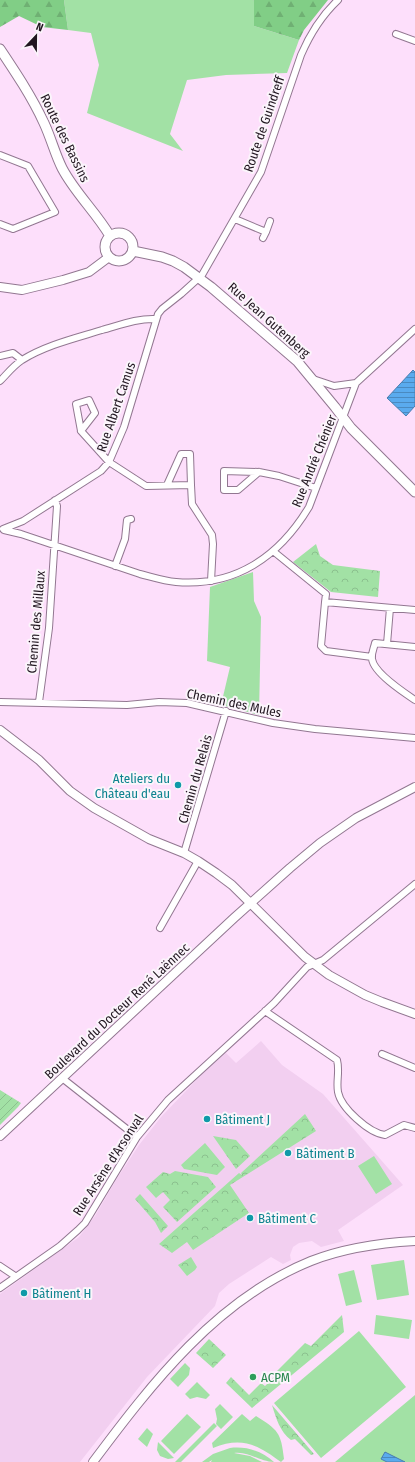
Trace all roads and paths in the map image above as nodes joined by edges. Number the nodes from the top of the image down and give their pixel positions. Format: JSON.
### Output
{"nodes":[{"id":1,"x":338,"y":0,"type":"edge"},
{"id":2,"x":396,"y":34,"type":"dead end"},
{"id":3,"x":415,"y":41,"type":"edge"},
{"id":4,"x":0,"y":49,"type":"edge"},
{"id":5,"x":0,"y":155,"type":"edge"},
{"id":6,"x":235,"y":219,"type":"junction"},
{"id":7,"x":270,"y":221,"type":"dead end"},
{"id":8,"x":0,"y":224,"type":"edge"},
{"id":9,"x":110,"y":236,"type":"junction"},
{"id":10,"x":133,"y":250,"type":"junction"},
{"id":11,"x":108,"y":257,"type":"junction"},
{"id":12,"x":199,"y":278,"type":"junction"},
{"id":13,"x":0,"y":287,"type":"edge"},
{"id":14,"x":156,"y":319,"type":"junction"},
{"id":15,"x":415,"y":329,"type":"edge"},
{"id":16,"x":0,"y":356,"type":"edge"},
{"id":17,"x":22,"y":360,"type":"junction"},
{"id":18,"x":312,"y":378,"type":"junction"},
{"id":19,"x":0,"y":381,"type":"edge"},
{"id":20,"x":356,"y":383,"type":"junction"},
{"id":21,"x":343,"y":417,"type":"junction"},
{"id":22,"x":81,"y":431,"type":"junction"},
{"id":23,"x":108,"y":462,"type":"junction"},
{"id":24,"x":259,"y":472,"type":"junction"},
{"id":25,"x":191,"y":484,"type":"junction"},
{"id":26,"x":167,"y":485,"type":"junction"},
{"id":27,"x":316,"y":488,"type":"junction"},
{"id":28,"x":415,"y":492,"type":"edge"},
{"id":29,"x":55,"y":500,"type":"junction"},
{"id":30,"x":131,"y":519,"type":"dead end"},
{"id":31,"x":24,"y":521,"type":"junction"},
{"id":32,"x":2,"y":529,"type":"edge"},
{"id":33,"x":21,"y":534,"type":"junction"},
{"id":34,"x":53,"y":544,"type":"junction"},
{"id":35,"x":273,"y":551,"type":"junction"},
{"id":36,"x":115,"y":566,"type":"junction"},
{"id":37,"x":211,"y":581,"type":"junction"},
{"id":38,"x":325,"y":602,"type":"junction"},
{"id":39,"x":390,"y":608,"type":"junction"},
{"id":40,"x":415,"y":610,"type":"edge"},
{"id":41,"x":387,"y":644,"type":"junction"},
{"id":42,"x":415,"y":647,"type":"edge"},
{"id":43,"x":372,"y":656,"type":"junction"},
{"id":44,"x":415,"y":700,"type":"edge"},
{"id":45,"x":0,"y":702,"type":"edge"},
{"id":46,"x":39,"y":702,"type":"junction"},
{"id":47,"x":226,"y":711,"type":"junction"},
{"id":48,"x":0,"y":730,"type":"edge"},
{"id":49,"x":415,"y":738,"type":"edge"},
{"id":50,"x":415,"y":787,"type":"edge"},
{"id":51,"x":184,"y":853,"type":"junction"},
{"id":52,"x":198,"y":861,"type":"junction"},
{"id":53,"x":415,"y":884,"type":"edge"},
{"id":54,"x":250,"y":903,"type":"junction"},
{"id":55,"x":160,"y":928,"type":"dead end"},
{"id":56,"x":315,"y":964,"type":"junction"},
{"id":57,"x":265,"y":1011,"type":"junction"},
{"id":58,"x":415,"y":1014,"type":"edge"},
{"id":59,"x":382,"y":1054,"type":"dead end"},
{"id":60,"x":415,"y":1068,"type":"edge"},
{"id":61,"x":62,"y":1078,"type":"junction"},
{"id":62,"x":415,"y":1128,"type":"edge"},
{"id":63,"x":0,"y":1136,"type":"edge"},
{"id":64,"x":137,"y":1137,"type":"junction"},
{"id":65,"x":415,"y":1240,"type":"edge"},
{"id":66,"x":0,"y":1266,"type":"edge"},
{"id":67,"x":15,"y":1276,"type":"junction"},
{"id":68,"x":0,"y":1288,"type":"edge"},
{"id":69,"x":93,"y":1462,"type":"edge"}],
"edges":[{"from":1,"to":6,"type":"street","name":"Route de Guindreff"},
{"from":2,"to":3,"type":"street"},
{"from":4,"to":9,"type":"main road","name":"Route des Bassins"},
{"from":5,"to":8,"type":"street"},
{"from":6,"to":7,"type":"street"},
{"from":6,"to":12,"type":"street","name":"Route de Guindreff"},
{"from":9,"to":10,"type":"main road"},
{"from":9,"to":11,"type":"main road"},
{"from":10,"to":11,"type":"main road"},
{"from":10,"to":12,"type":"main road","name":"Rue Jean Gutenberg"},
{"from":11,"to":13,"type":"street"},
{"from":12,"to":14,"type":"street","name":"Route de Guindreff"},
{"from":12,"to":18,"type":"main road","name":"Rue Jean Gutenberg"},
{"from":14,"to":17,"type":"street"},
{"from":14,"to":23,"type":"street","name":"Rue Albert Camus"},
{"from":15,"to":20,"type":"street","name":"Rue André Chénier"},
{"from":16,"to":17,"type":"street"},
{"from":17,"to":19,"type":"street"},
{"from":18,"to":20,"type":"street"},
{"from":18,"to":21,"type":"main road","name":"Rue Jean Gutenberg"},
{"from":20,"to":21,"type":"street","name":"Rue André Chénier"},
{"from":21,"to":27,"type":"street","name":"Rue André Chénier"},
{"from":21,"to":28,"type":"main road","name":"Rue Jean Gutenberg"},
{"from":22,"to":22,"type":"street"},
{"from":22,"to":23,"type":"street"},
{"from":23,"to":26,"type":"street"},
{"from":23,"to":29,"type":"street","name":"Rue Albert Camus"},
{"from":24,"to":24,"type":"street"},
{"from":24,"to":27,"type":"street"},
{"from":25,"to":26,"type":"street"},
{"from":25,"to":26,"type":"street"},
{"from":25,"to":37,"type":"street"},
{"from":27,"to":35,"type":"street","name":"Rue André Chénier"},
{"from":29,"to":31,"type":"street","name":"Rue Albert Camus"},
{"from":29,"to":34,"type":"street"},
{"from":30,"to":36,"type":"street"},
{"from":31,"to":32,"type":"street","name":"Rue Albert Camus"},
{"from":31,"to":33,"type":"street"},
{"from":32,"to":33,"type":"street","name":"Rue Albert Camus"},
{"from":33,"to":34,"type":"street","name":"Rue Albert Camus"},
{"from":34,"to":36,"type":"street","name":"Rue André Chénier"},
{"from":34,"to":46,"type":"street","name":"Chemin des Millaux"},
{"from":35,"to":37,"type":"street","name":"Rue André Chénier"},
{"from":35,"to":38,"type":"street"},
{"from":36,"to":37,"type":"street","name":"Rue André Chénier"},
{"from":38,"to":39,"type":"street"},
{"from":38,"to":43,"type":"street"},
{"from":39,"to":40,"type":"street"},
{"from":39,"to":41,"type":"street"},
{"from":41,"to":42,"type":"street"},
{"from":41,"to":43,"type":"street"},
{"from":43,"to":44,"type":"street"},
{"from":45,"to":46,"type":"street","name":"Chemin des Mules"},
{"from":46,"to":47,"type":"street","name":"Chemin des Mules"},
{"from":47,"to":49,"type":"street","name":"Chemin des Mules"},
{"from":47,"to":51,"type":"street","name":"Chemin du Relais"},
{"from":48,"to":51,"type":"street"},
{"from":50,"to":54,"type":"street","name":"Boulevard du Docteur René Laënnec"},
{"from":51,"to":52,"type":"street"},
{"from":52,"to":54,"type":"street"},
{"from":52,"to":55,"type":"street"},
{"from":53,"to":56,"type":"street","name":"Rue Arsène d'Arsonval"},
{"from":54,"to":56,"type":"street"},
{"from":54,"to":61,"type":"street","name":"Boulevard du Docteur René Laënnec"},
{"from":56,"to":57,"type":"street","name":"Rue Arsène d'Arsonval"},
{"from":56,"to":58,"type":"street"},
{"from":57,"to":62,"type":"street"},
{"from":57,"to":64,"type":"street","name":"Rue Arsène d'Arsonval"},
{"from":59,"to":60,"type":"street"},
{"from":61,"to":63,"type":"street","name":"Boulevard du Docteur René Laënnec"},
{"from":61,"to":64,"type":"street"},
{"from":64,"to":67,"type":"street","name":"Rue Arsène d'Arsonval"},
{"from":65,"to":69,"type":"street"},
{"from":66,"to":67,"type":"street"},
{"from":67,"to":68,"type":"street","name":"Rue Arsène d'Arsonval"}]}
